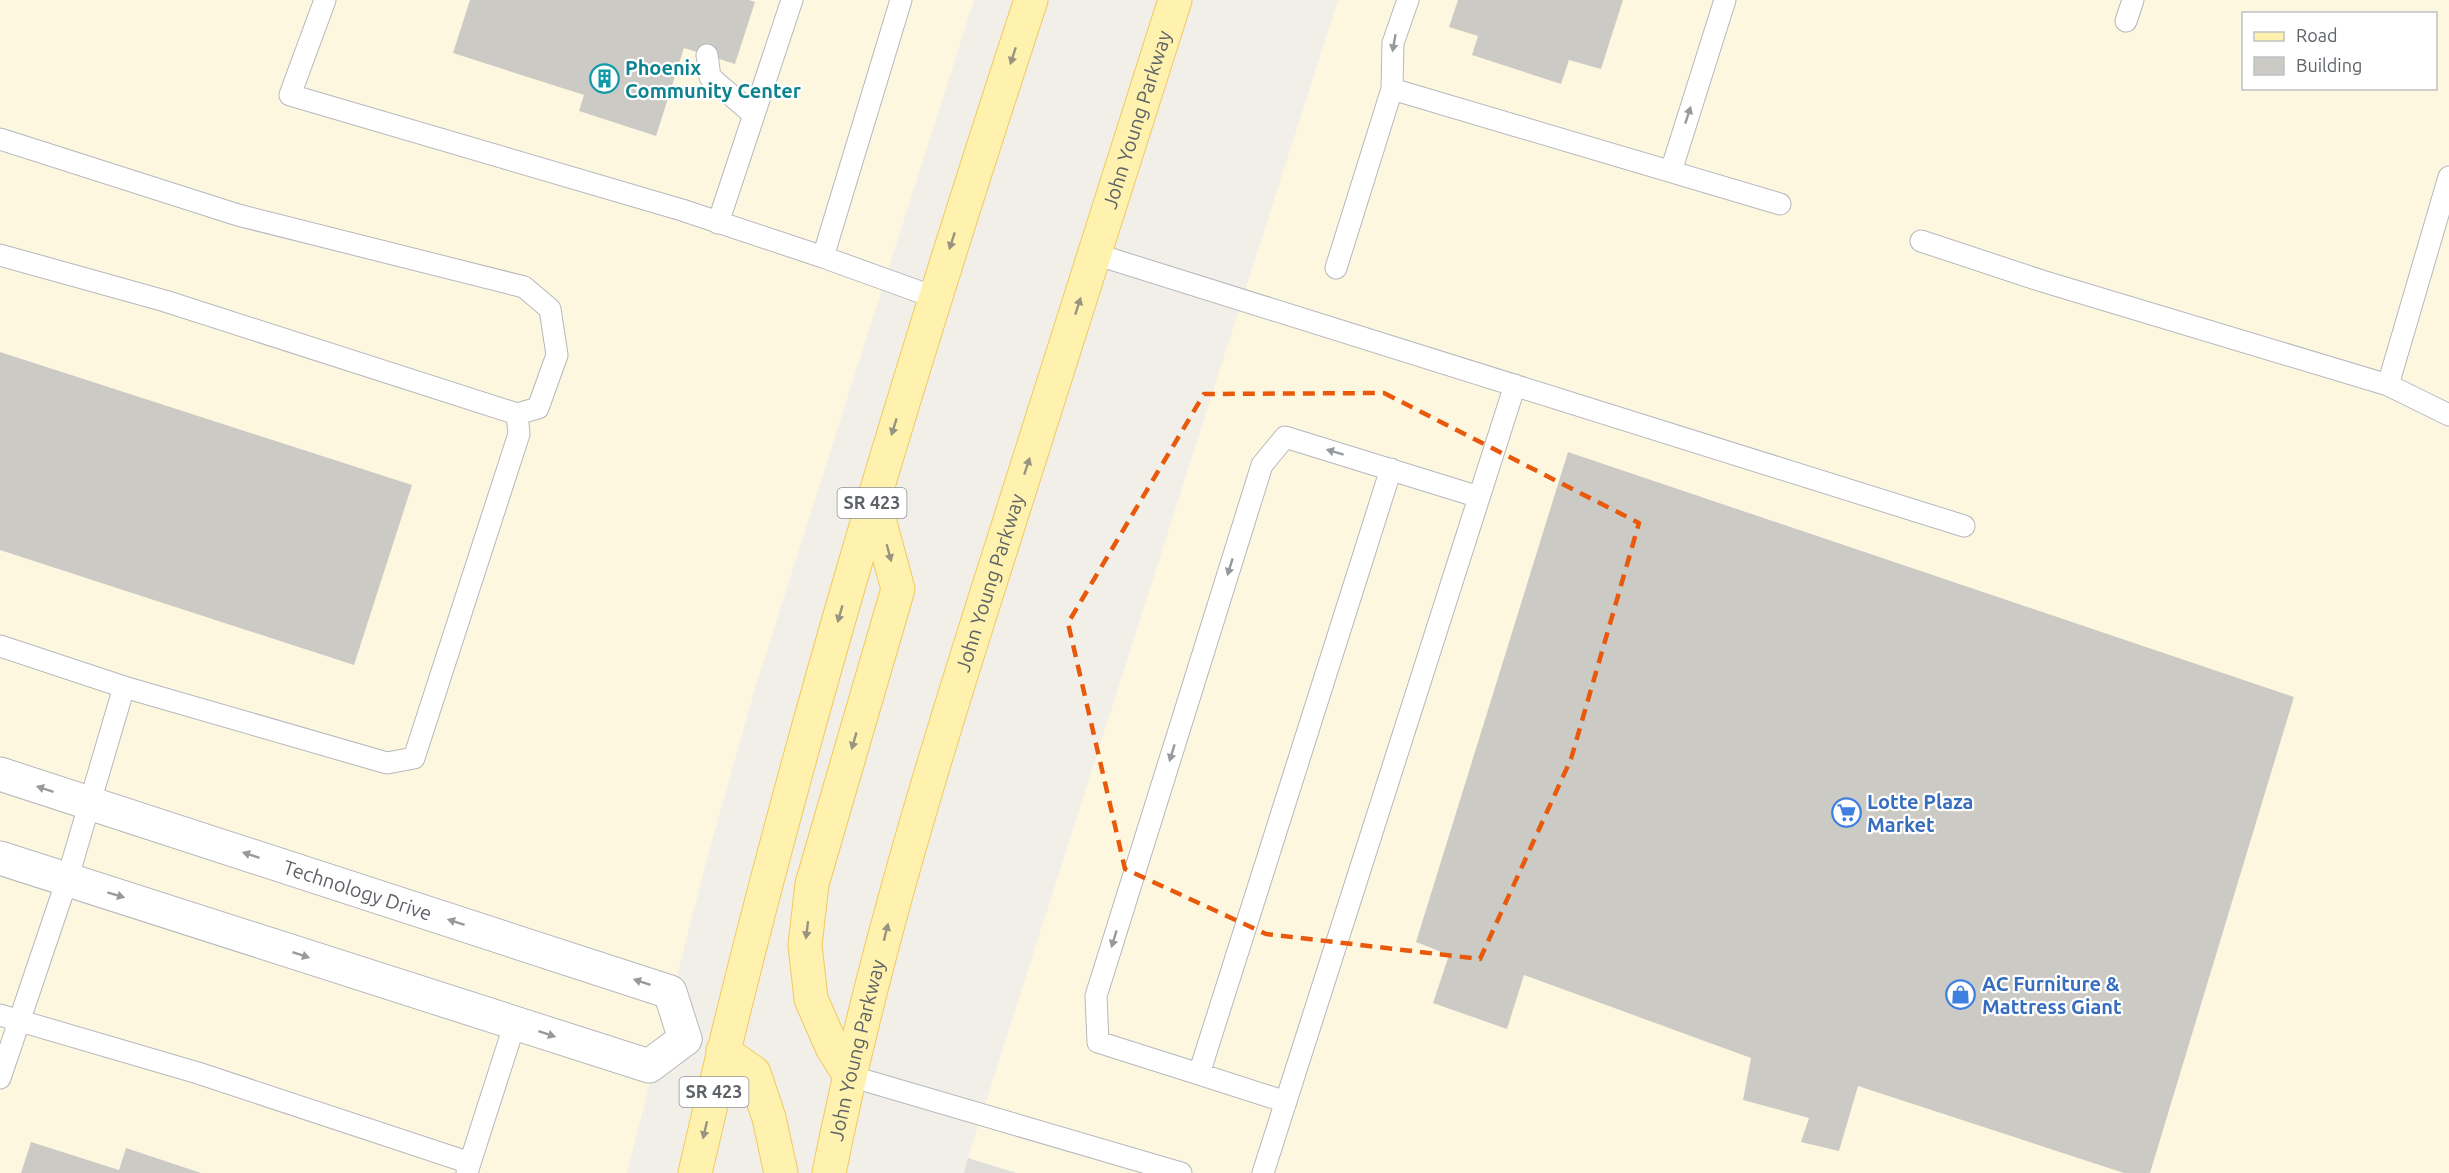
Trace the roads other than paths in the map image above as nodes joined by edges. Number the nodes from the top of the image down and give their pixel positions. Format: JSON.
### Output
{"nodes":[{"id":1,"x":325,"y":0,"type":"edge"},
{"id":2,"x":792,"y":0,"type":"edge"},
{"id":3,"x":901,"y":0,"type":"edge"},
{"id":4,"x":1031,"y":0,"type":"edge"},
{"id":5,"x":1175,"y":0,"type":"edge"},
{"id":6,"x":1408,"y":0,"type":"edge"},
{"id":7,"x":1725,"y":0,"type":"edge"},
{"id":8,"x":2133,"y":0,"type":"edge"},
{"id":9,"x":2126,"y":21,"type":"dead end"},
{"id":10,"x":706,"y":55,"type":"dead end"},
{"id":11,"x":1392,"y":89,"type":"junction"},
{"id":12,"x":754,"y":115,"type":"junction"},
{"id":13,"x":0,"y":139,"type":"edge"},
{"id":14,"x":1671,"y":171,"type":"junction"},
{"id":15,"x":2449,"y":177,"type":"edge"},
{"id":16,"x":1780,"y":204,"type":"dead end"},
{"id":17,"x":718,"y":223,"type":"junction"},
{"id":18,"x":1921,"y":241,"type":"dead end"},
{"id":19,"x":1095,"y":254,"type":"junction"},
{"id":20,"x":0,"y":255,"type":"edge"},
{"id":21,"x":823,"y":257,"type":"junction"},
{"id":22,"x":1336,"y":268,"type":"dead end"},
{"id":23,"x":934,"y":297,"type":"junction"},
{"id":24,"x":1515,"y":385,"type":"junction"},
{"id":25,"x":2388,"y":385,"type":"junction"},
{"id":26,"x":518,"y":414,"type":"junction"},
{"id":27,"x":2449,"y":415,"type":"edge"},
{"id":28,"x":1391,"y":470,"type":"junction"},
{"id":29,"x":873,"y":497,"type":"junction"},
{"id":30,"x":1479,"y":497,"type":"junction"},
{"id":31,"x":1964,"y":526,"type":"dead end"},
{"id":32,"x":0,"y":646,"type":"edge"},
{"id":33,"x":124,"y":687,"type":"junction"},
{"id":34,"x":0,"y":774,"type":"edge"},
{"id":35,"x":89,"y":803,"type":"junction"},
{"id":36,"x":0,"y":858,"type":"edge"},
{"id":37,"x":67,"y":880,"type":"junction"},
{"id":38,"x":10,"y":1018,"type":"edge"},
{"id":39,"x":514,"y":1023,"type":"junction"},
{"id":40,"x":685,"y":1039,"type":"junction"},
{"id":41,"x":723,"y":1051,"type":"junction"},
{"id":42,"x":1199,"y":1074,"type":"junction"},
{"id":43,"x":850,"y":1076,"type":"junction"},
{"id":44,"x":0,"y":1078,"type":"edge"},
{"id":45,"x":1286,"y":1102,"type":"junction"},
{"id":46,"x":468,"y":1168,"type":"edge"},
{"id":47,"x":695,"y":1173,"type":"edge"},
{"id":48,"x":781,"y":1173,"type":"edge"},
{"id":49,"x":829,"y":1173,"type":"edge"},
{"id":50,"x":1181,"y":1173,"type":"edge"},
{"id":51,"x":1263,"y":1173,"type":"edge"}],
"edges":[{"from":1,"to":17,"type":"lane"},
{"from":2,"to":12,"type":"lane"},
{"from":3,"to":21,"type":"lane"},
{"from":4,"to":23,"type":"main road","number":"SR 423","one_way":true},
{"from":5,"to":19,"type":"main road","name":"John Young Parkway"},
{"from":6,"to":11,"type":"lane","one_way":true},
{"from":14,"to":7,"type":"lane","one_way":true},
{"from":8,"to":9,"type":"lane"},
{"from":10,"to":12,"type":"lane"},
{"from":11,"to":14,"type":"lane"},
{"from":11,"to":22,"type":"lane"},
{"from":12,"to":17,"type":"lane"},
{"from":13,"to":26,"type":"lane"},
{"from":14,"to":16,"type":"lane"},
{"from":15,"to":25,"type":"lane"},
{"from":17,"to":21,"type":"lane"},
{"from":18,"to":25,"type":"lane"},
{"from":19,"to":24,"type":"lane"},
{"from":43,"to":19,"type":"main road","name":"John Young Parkway","one_way":true},
{"from":20,"to":26,"type":"lane"},
{"from":21,"to":23,"type":"lane"},
{"from":23,"to":29,"type":"main road","number":"SR 423","one_way":true},
{"from":24,"to":30,"type":"lane"},
{"from":24,"to":31,"type":"lane"},
{"from":25,"to":27,"type":"lane"},
{"from":26,"to":33,"type":"lane"},
{"from":28,"to":30,"type":"lane"},
{"from":28,"to":42,"type":"lane"},
{"from":28,"to":42,"type":"lane","one_way":true},
{"from":29,"to":41,"type":"main road","number":"SR 423","one_way":true},
{"from":29,"to":43,"type":"main road","one_way":true},
{"from":30,"to":45,"type":"lane"},
{"from":32,"to":33,"type":"lane"},
{"from":33,"to":35,"type":"lane"},
{"from":35,"to":34,"type":"street","name":"Technology Drive","one_way":true},
{"from":35,"to":37,"type":"lane"},
{"from":40,"to":35,"type":"street","name":"Technology Drive","one_way":true},
{"from":36,"to":37,"type":"street"},
{"from":37,"to":38,"type":"lane"},
{"from":37,"to":39,"type":"street","one_way":true},
{"from":38,"to":44,"type":"lane"},
{"from":38,"to":46,"type":"lane"},
{"from":39,"to":40,"type":"street","one_way":true},
{"from":39,"to":46,"type":"lane"},
{"from":40,"to":41,"type":"street"},
{"from":41,"to":47,"type":"main road","number":"SR 423","one_way":true},
{"from":41,"to":48,"type":"main road"},
{"from":42,"to":45,"type":"lane"},
{"from":43,"to":49,"type":"main road","name":"John Young Parkway"},
{"from":43,"to":50,"type":"lane"},
{"from":45,"to":51,"type":"lane"}]}
